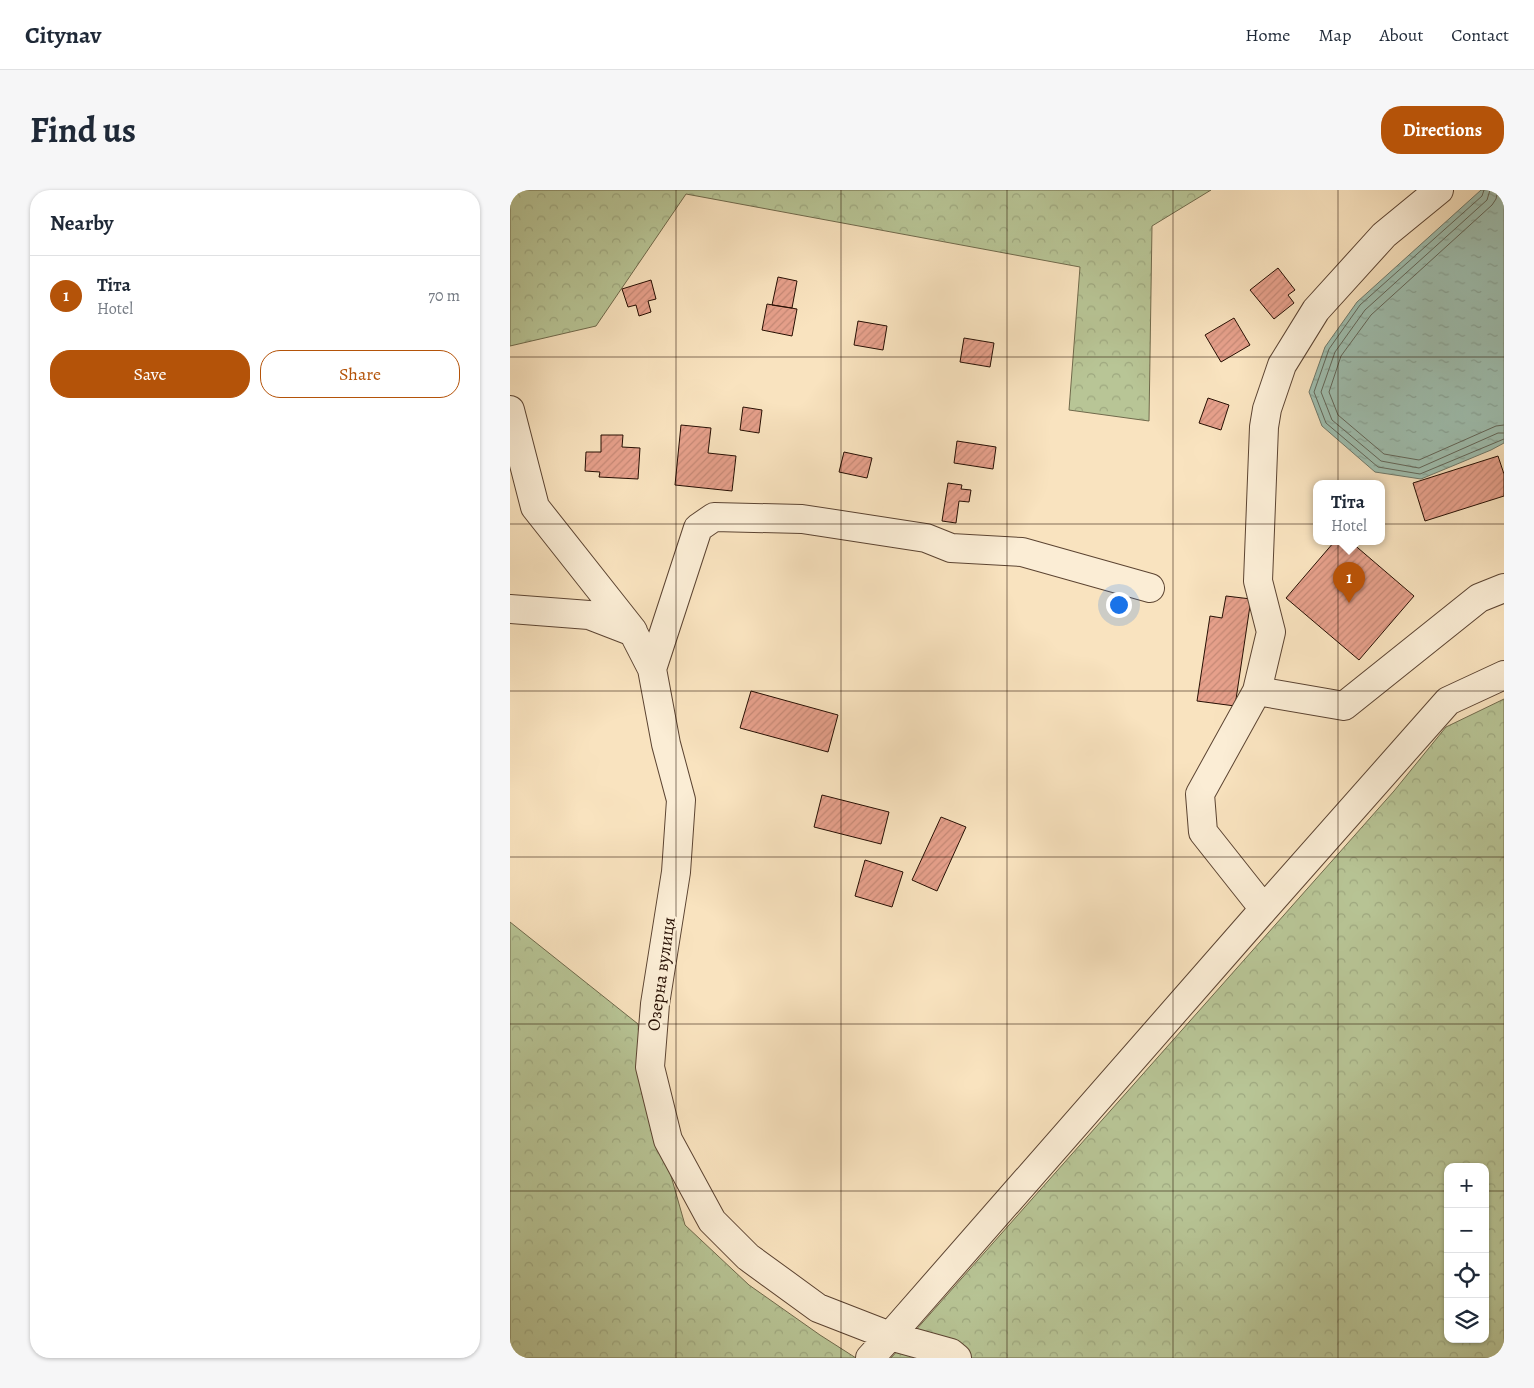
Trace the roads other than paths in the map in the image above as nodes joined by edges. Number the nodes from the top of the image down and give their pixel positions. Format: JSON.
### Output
{"nodes":[{"id":1,"x":1439,"y":190,"type":"edge"},
{"id":2,"x":510,"y":410,"type":"edge"},
{"id":3,"x":1150,"y":588,"type":"dead end"},
{"id":4,"x":1504,"y":588,"type":"edge"},
{"id":5,"x":510,"y":610,"type":"edge"},
{"id":6,"x":633,"y":632,"type":"junction"},
{"id":7,"x":652,"y":669,"type":"junction"},
{"id":8,"x":1504,"y":674,"type":"edge"},
{"id":9,"x":1257,"y":691,"type":"junction"},
{"id":10,"x":1264,"y":909,"type":"junction"},
{"id":11,"x":890,"y":1336,"type":"junction"},
{"id":12,"x":870,"y":1358,"type":"edge"},
{"id":13,"x":957,"y":1358,"type":"edge"}],
"edges":[{"from":1,"to":9,"type":"street"},
{"from":2,"to":6,"type":"street","name":"Озерна вулиця"},
{"from":3,"to":7,"type":"street"},
{"from":4,"to":9,"type":"street"},
{"from":5,"to":6,"type":"street"},
{"from":6,"to":7,"type":"street","name":"Озерна вулиця"},
{"from":7,"to":11,"type":"street","name":"Озерна вулиця"},
{"from":8,"to":10,"type":"street"},
{"from":9,"to":10,"type":"street"},
{"from":10,"to":11,"type":"street"},
{"from":11,"to":12,"type":"street"},
{"from":11,"to":13,"type":"street","name":"Озерна вулиця"}]}
